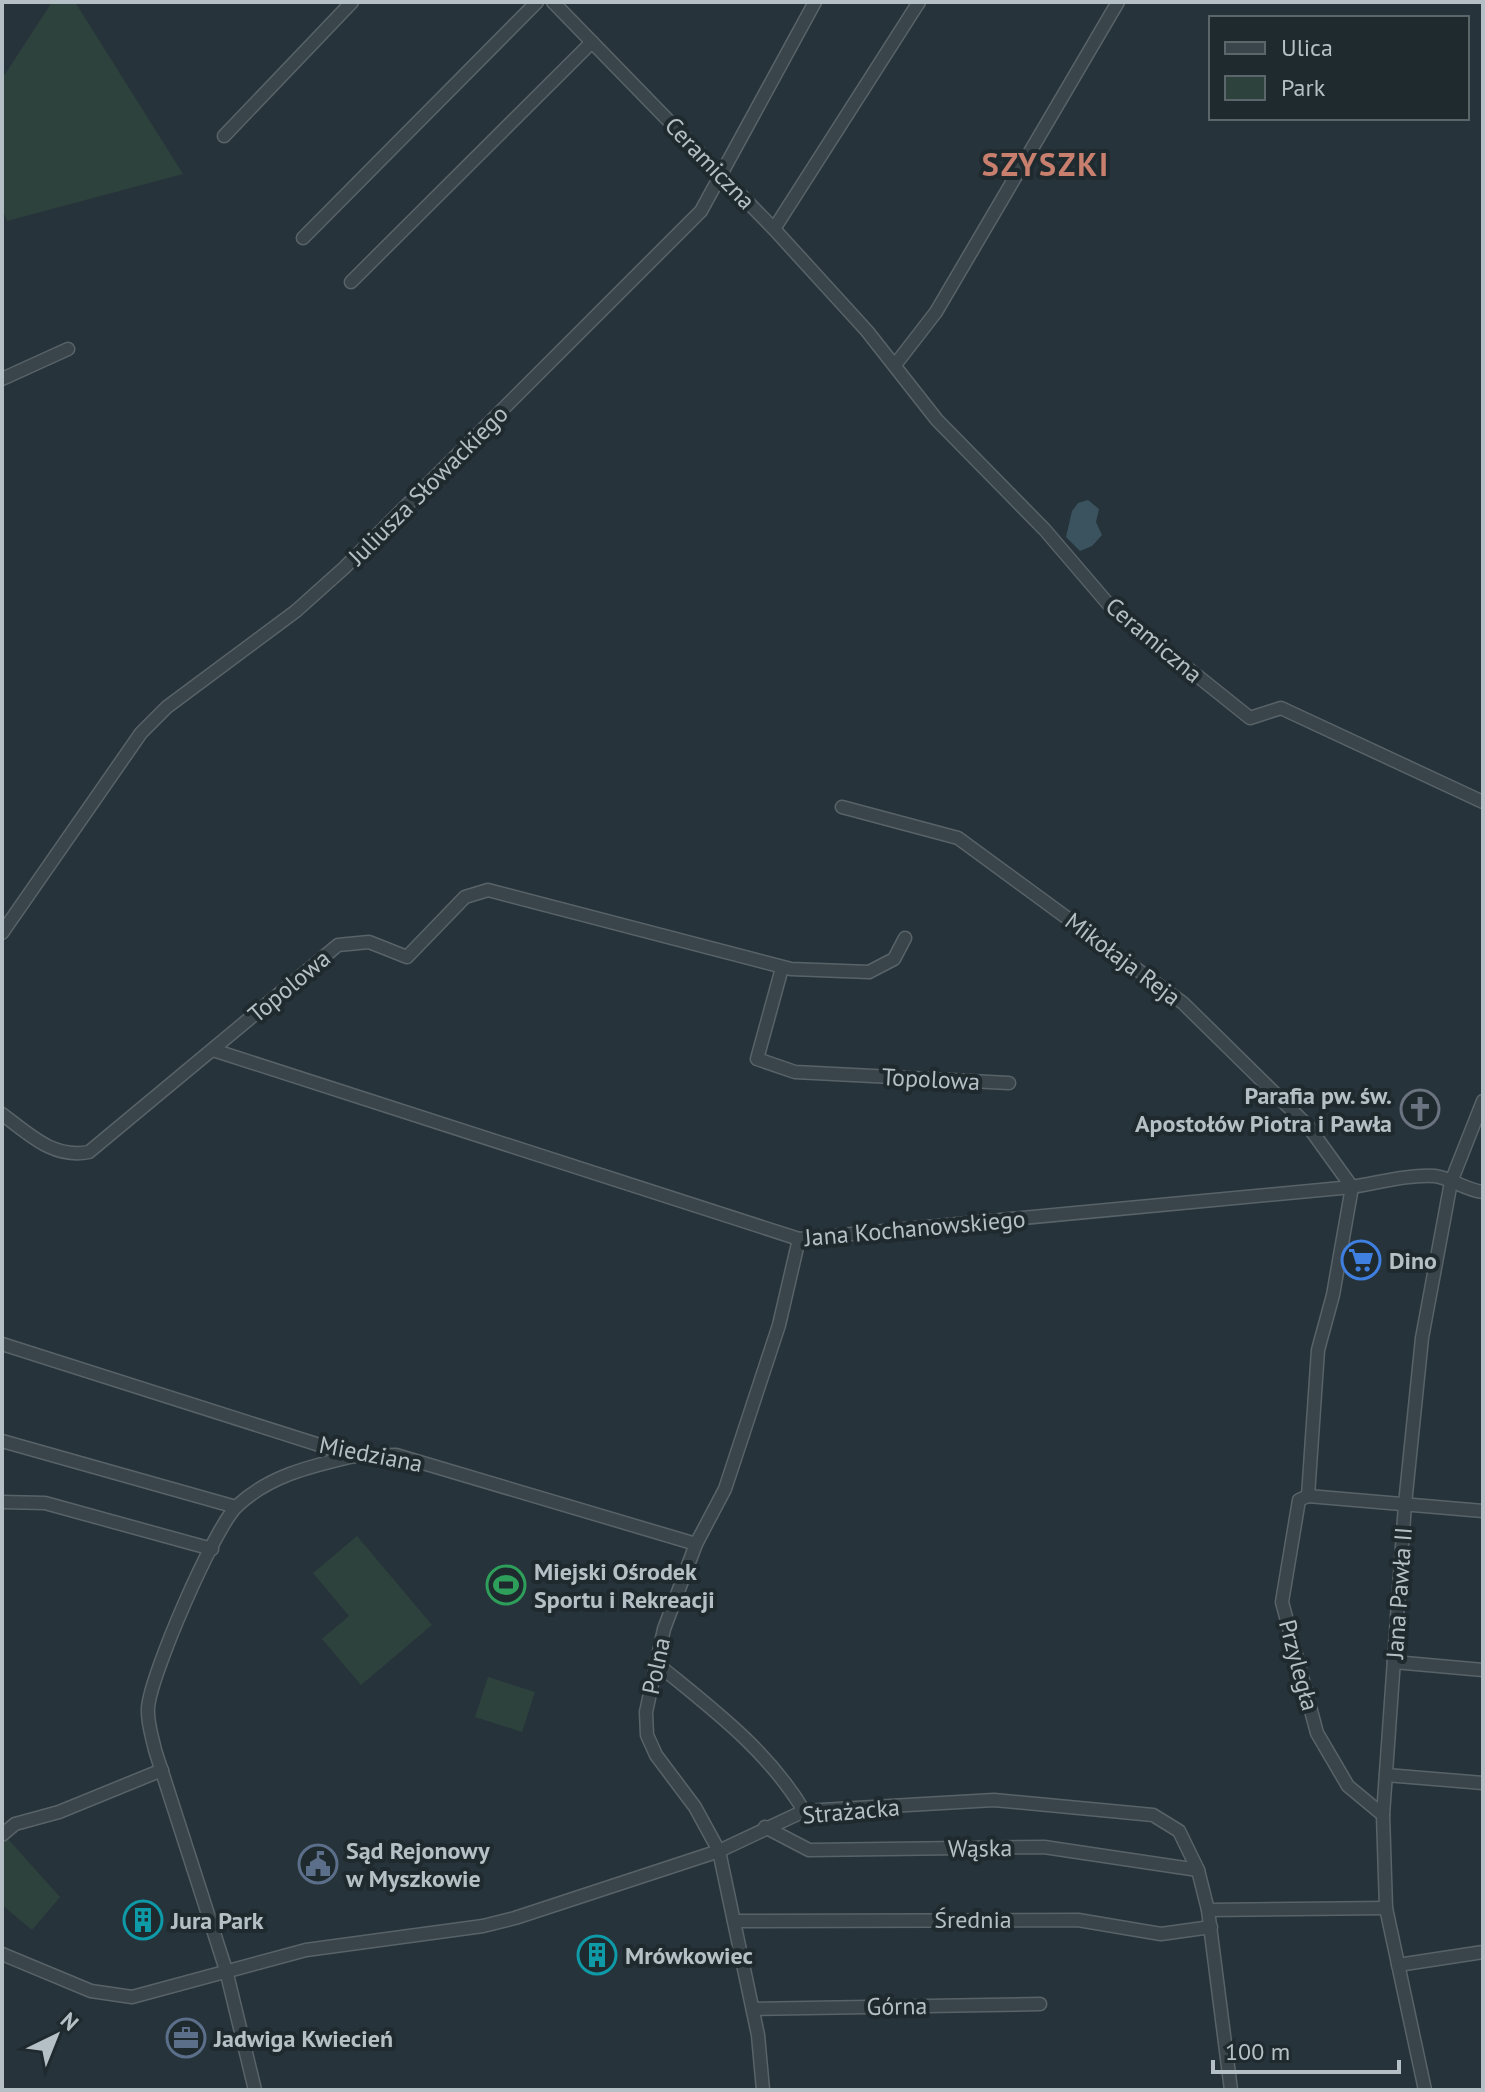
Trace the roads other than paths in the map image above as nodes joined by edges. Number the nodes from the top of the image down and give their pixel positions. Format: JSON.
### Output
{"nodes":[{"id":1,"x":352,"y":2,"type":"edge"},
{"id":2,"x":537,"y":2,"type":"edge"},
{"id":3,"x":553,"y":2,"type":"edge"},
{"id":4,"x":815,"y":2,"type":"edge"},
{"id":5,"x":919,"y":2,"type":"edge"},
{"id":6,"x":1118,"y":2,"type":"edge"},
{"id":7,"x":592,"y":42,"type":"junction"},
{"id":8,"x":224,"y":136,"type":"dead end"},
{"id":9,"x":722,"y":178,"type":"junction"},
{"id":10,"x":774,"y":229,"type":"junction"},
{"id":11,"x":303,"y":238,"type":"dead end"},
{"id":12,"x":351,"y":282,"type":"dead end"},
{"id":13,"x":68,"y":349,"type":"dead end"},
{"id":14,"x":895,"y":365,"type":"junction"},
{"id":15,"x":2,"y":379,"type":"edge"},
{"id":16,"x":1483,"y":802,"type":"edge"},
{"id":17,"x":842,"y":807,"type":"dead end"},
{"id":18,"x":2,"y":933,"type":"edge"},
{"id":19,"x":905,"y":938,"type":"dead end"},
{"id":20,"x":782,"y":968,"type":"junction"},
{"id":21,"x":213,"y":1050,"type":"junction"},
{"id":22,"x":1009,"y":1083,"type":"dead end"},
{"id":23,"x":1483,"y":1101,"type":"edge"},
{"id":24,"x":2,"y":1114,"type":"edge"},
{"id":25,"x":1451,"y":1182,"type":"junction"},
{"id":26,"x":1352,"y":1187,"type":"junction"},
{"id":27,"x":1483,"y":1192,"type":"edge"},
{"id":28,"x":799,"y":1239,"type":"junction"},
{"id":29,"x":2,"y":1344,"type":"edge"},
{"id":30,"x":2,"y":1441,"type":"edge"},
{"id":31,"x":354,"y":1456,"type":"junction"},
{"id":32,"x":1308,"y":1496,"type":"junction"},
{"id":33,"x":2,"y":1502,"type":"edge"},
{"id":34,"x":1405,"y":1504,"type":"junction"},
{"id":35,"x":236,"y":1507,"type":"junction"},
{"id":36,"x":1483,"y":1511,"type":"edge"},
{"id":37,"x":696,"y":1544,"type":"junction"},
{"id":38,"x":212,"y":1549,"type":"junction"},
{"id":39,"x":1394,"y":1662,"type":"junction"},
{"id":40,"x":656,"y":1663,"type":"junction"},
{"id":41,"x":1483,"y":1670,"type":"edge"},
{"id":42,"x":162,"y":1770,"type":"junction"},
{"id":43,"x":1386,"y":1775,"type":"junction"},
{"id":44,"x":1483,"y":1783,"type":"edge"},
{"id":45,"x":804,"y":1811,"type":"junction"},
{"id":46,"x":1383,"y":1815,"type":"junction"},
{"id":47,"x":765,"y":1827,"type":"junction"},
{"id":48,"x":2,"y":1835,"type":"edge"},
{"id":49,"x":719,"y":1851,"type":"junction"},
{"id":50,"x":1198,"y":1870,"type":"junction"},
{"id":51,"x":1386,"y":1908,"type":"junction"},
{"id":52,"x":1208,"y":1910,"type":"junction"},
{"id":53,"x":734,"y":1921,"type":"junction"},
{"id":54,"x":1211,"y":1927,"type":"junction"},
{"id":55,"x":1483,"y":1952,"type":"edge"},
{"id":56,"x":2,"y":1954,"type":"edge"},
{"id":57,"x":1398,"y":1965,"type":"junction"},
{"id":58,"x":226,"y":1970,"type":"junction"},
{"id":59,"x":1040,"y":2004,"type":"dead end"},
{"id":60,"x":753,"y":2009,"type":"junction"},
{"id":61,"x":255,"y":2090,"type":"edge"},
{"id":62,"x":763,"y":2090,"type":"edge"},
{"id":63,"x":1231,"y":2090,"type":"edge"},
{"id":64,"x":1425,"y":2090,"type":"edge"}],
"edges":[{"from":1,"to":8,"type":"street"},
{"from":2,"to":11,"type":"street"},
{"from":3,"to":7,"type":"street","name":"Ceramiczna"},
{"from":4,"to":9,"type":"street","name":"Juliusza Słowackiego"},
{"from":5,"to":10,"type":"street"},
{"from":6,"to":14,"type":"street"},
{"from":7,"to":9,"type":"street","name":"Ceramiczna"},
{"from":7,"to":12,"type":"street"},
{"from":9,"to":10,"type":"street","name":"Ceramiczna"},
{"from":9,"to":18,"type":"street","name":"Juliusza Słowackiego"},
{"from":10,"to":14,"type":"street","name":"Ceramiczna"},
{"from":13,"to":15,"type":"street"},
{"from":14,"to":16,"type":"street","name":"Ceramiczna"},
{"from":17,"to":26,"type":"street","name":"Mikołaja Reja"},
{"from":19,"to":20,"type":"street","name":"Topolowa"},
{"from":20,"to":21,"type":"street","name":"Topolowa"},
{"from":20,"to":22,"type":"street","name":"Topolowa"},
{"from":21,"to":24,"type":"street","name":"Topolowa"},
{"from":21,"to":28,"type":"street","name":"Jana Kochanowskiego"},
{"from":23,"to":25,"type":"street","name":"Jana Pawła II"},
{"from":25,"to":26,"type":"street","name":"Jana Kochanowskiego"},
{"from":25,"to":27,"type":"street","name":"Jana Kochanowskiego"},
{"from":25,"to":34,"type":"street","name":"Jana Pawła II"},
{"from":26,"to":28,"type":"street","name":"Jana Kochanowskiego"},
{"from":26,"to":32,"type":"street","name":"Przyległa"},
{"from":28,"to":37,"type":"street","name":"Polna"},
{"from":29,"to":31,"type":"street","name":"Miedziana"},
{"from":30,"to":35,"type":"street"},
{"from":31,"to":35,"type":"street"},
{"from":31,"to":37,"type":"street","name":"Miedziana"},
{"from":32,"to":34,"type":"street"},
{"from":32,"to":46,"type":"street","name":"Przyległa"},
{"from":33,"to":38,"type":"street"},
{"from":34,"to":36,"type":"street"},
{"from":34,"to":39,"type":"street","name":"Jana Pawła II"},
{"from":35,"to":38,"type":"street"},
{"from":37,"to":40,"type":"street","name":"Polna"},
{"from":38,"to":42,"type":"street"},
{"from":39,"to":41,"type":"street"},
{"from":39,"to":43,"type":"street","name":"Jana Pawła II"},
{"from":40,"to":45,"type":"street"},
{"from":40,"to":49,"type":"street","name":"Polna"},
{"from":42,"to":48,"type":"street"},
{"from":42,"to":58,"type":"street"},
{"from":43,"to":44,"type":"street"},
{"from":43,"to":46,"type":"street","name":"Jana Pawła II"},
{"from":45,"to":47,"type":"street","name":"Strażacka"},
{"from":45,"to":50,"type":"street","name":"Strażacka"},
{"from":46,"to":51,"type":"street","name":"Jana Pawła II"},
{"from":47,"to":49,"type":"street","name":"Strażacka"},
{"from":47,"to":50,"type":"street","name":"Wąska"},
{"from":49,"to":53,"type":"street","name":"Polna"},
{"from":49,"to":58,"type":"street","name":"Strażacka"},
{"from":50,"to":52,"type":"street","name":"Strażacka"},
{"from":51,"to":52,"type":"street"},
{"from":51,"to":57,"type":"street","name":"Jana Pawła II"},
{"from":52,"to":54,"type":"street","name":"Strażacka"},
{"from":53,"to":54,"type":"street","name":"Średnia"},
{"from":53,"to":60,"type":"street","name":"Polna"},
{"from":54,"to":63,"type":"street","name":"Strażacka"},
{"from":55,"to":57,"type":"street"},
{"from":56,"to":58,"type":"street","name":"Strażacka"},
{"from":57,"to":64,"type":"street","name":"Jana Pawła II"},
{"from":58,"to":61,"type":"street"},
{"from":59,"to":60,"type":"street","name":"Górna"},
{"from":60,"to":62,"type":"street","name":"Polna"}]}
